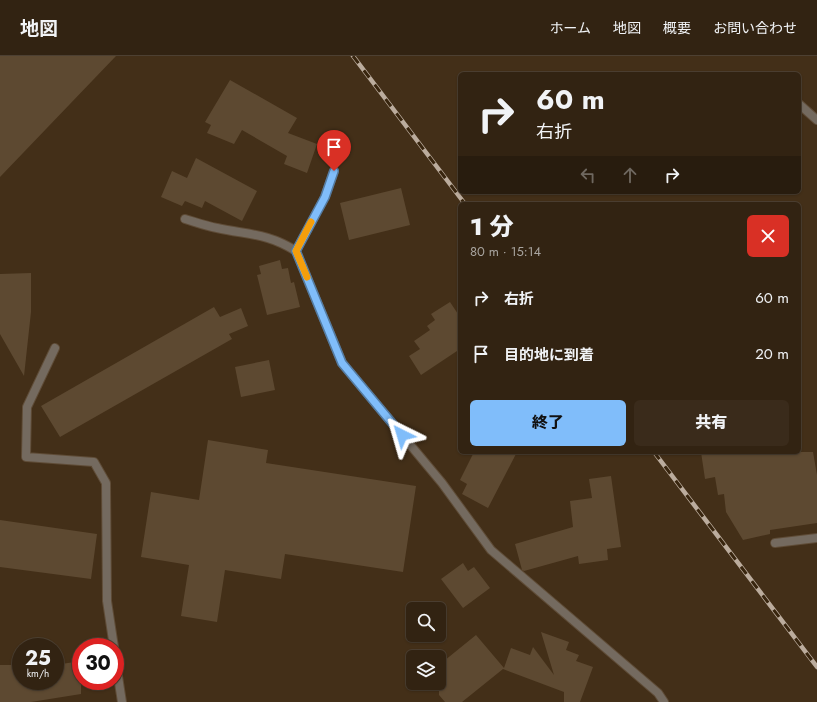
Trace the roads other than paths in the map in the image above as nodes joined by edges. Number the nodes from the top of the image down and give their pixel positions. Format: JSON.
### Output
{"nodes":[{"id":1,"x":801,"y":106,"type":"edge"},
{"id":2,"x":817,"y":120,"type":"edge"},
{"id":3,"x":334,"y":171,"type":"dead end"},
{"id":4,"x":185,"y":219,"type":"dead end"},
{"id":5,"x":296,"y":251,"type":"junction"},
{"id":6,"x":55,"y":348,"type":"dead end"},
{"id":7,"x":817,"y":538,"type":"edge"},
{"id":8,"x":775,"y":543,"type":"dead end"},
{"id":9,"x":113,"y":638,"type":"edge"},
{"id":10,"x":120,"y":690,"type":"edge"},
{"id":11,"x":122,"y":702,"type":"edge"},
{"id":12,"x":664,"y":702,"type":"edge"}],
"edges":[{"from":1,"to":2,"type":"street"},
{"from":3,"to":5,"type":"street"},
{"from":4,"to":5,"type":"street"},
{"from":5,"to":12,"type":"street"},
{"from":6,"to":9,"type":"street"},
{"from":7,"to":8,"type":"street"},
{"from":10,"to":11,"type":"street"}]}
